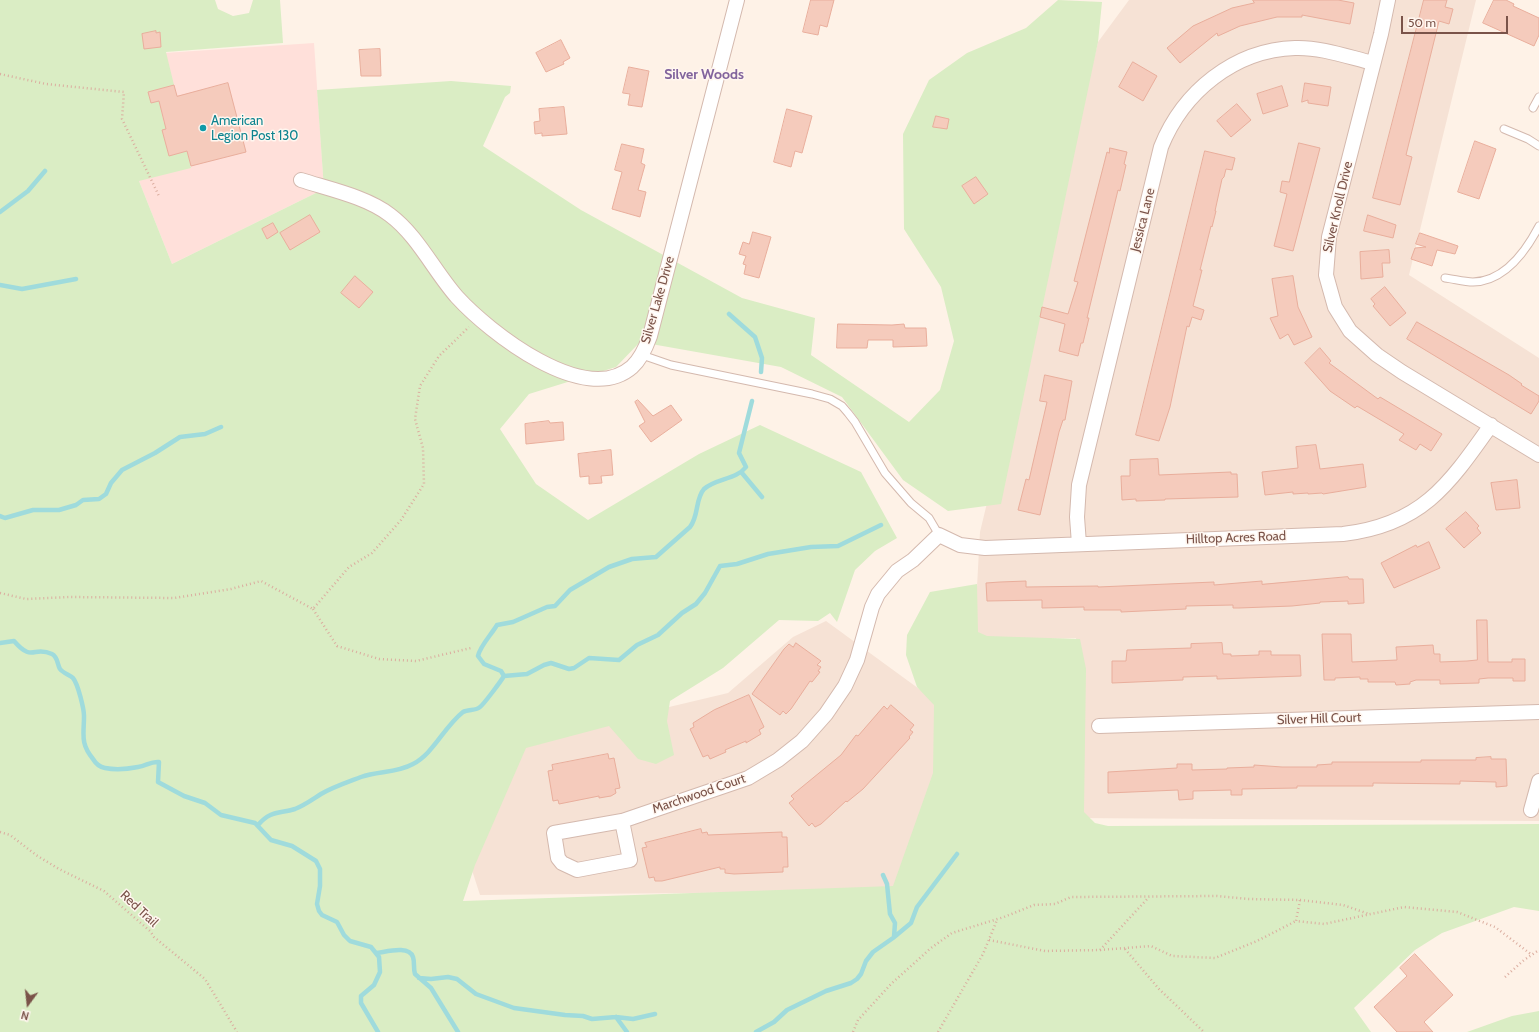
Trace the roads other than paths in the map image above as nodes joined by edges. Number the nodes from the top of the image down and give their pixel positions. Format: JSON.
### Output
{"nodes":[{"id":1,"x":737,"y":0,"type":"edge"},
{"id":2,"x":1388,"y":0,"type":"edge"},
{"id":3,"x":1373,"y":63,"type":"junction"},
{"id":4,"x":1539,"y":97,"type":"edge"},
{"id":5,"x":1532,"y":108,"type":"dead end"},
{"id":6,"x":1504,"y":129,"type":"dead end"},
{"id":7,"x":1539,"y":146,"type":"edge"},
{"id":8,"x":301,"y":180,"type":"dead end"},
{"id":9,"x":1539,"y":226,"type":"edge"},
{"id":10,"x":1445,"y":278,"type":"dead end"},
{"id":11,"x":642,"y":355,"type":"junction"},
{"id":12,"x":1491,"y":425,"type":"junction"},
{"id":13,"x":1539,"y":455,"type":"edge"},
{"id":14,"x":939,"y":535,"type":"junction"},
{"id":15,"x":1079,"y":544,"type":"junction"},
{"id":16,"x":1539,"y":712,"type":"edge"},
{"id":17,"x":1099,"y":726,"type":"dead end"},
{"id":18,"x":1539,"y":781,"type":"edge"},
{"id":19,"x":1531,"y":810,"type":"dead end"},
{"id":20,"x":622,"y":821,"type":"junction"}],
"edges":[{"from":1,"to":11,"type":"street","name":"Silver Lake Drive"},
{"from":2,"to":3,"type":"street","name":"Silver Knoll Drive"},
{"from":3,"to":12,"type":"street","name":"Silver Knoll Drive"},
{"from":3,"to":15,"type":"street","name":"Jessica Lane"},
{"from":4,"to":5,"type":"lane"},
{"from":6,"to":7,"type":"lane"},
{"from":8,"to":11,"type":"street","name":"Silver Lake Drive"},
{"from":9,"to":10,"type":"lane"},
{"from":11,"to":14,"type":"lane"},
{"from":12,"to":13,"type":"street","name":"Silver Knoll Drive"},
{"from":12,"to":15,"type":"street","name":"Hilltop Acres Road"},
{"from":14,"to":15,"type":"street","name":"Hilltop Acres Road"},
{"from":14,"to":20,"type":"street","name":"Marchwood Court"},
{"from":16,"to":17,"type":"street","name":"Silver Hill Court"},
{"from":18,"to":19,"type":"street"},
{"from":20,"to":20,"type":"street","name":"Marchwood Court"}]}
